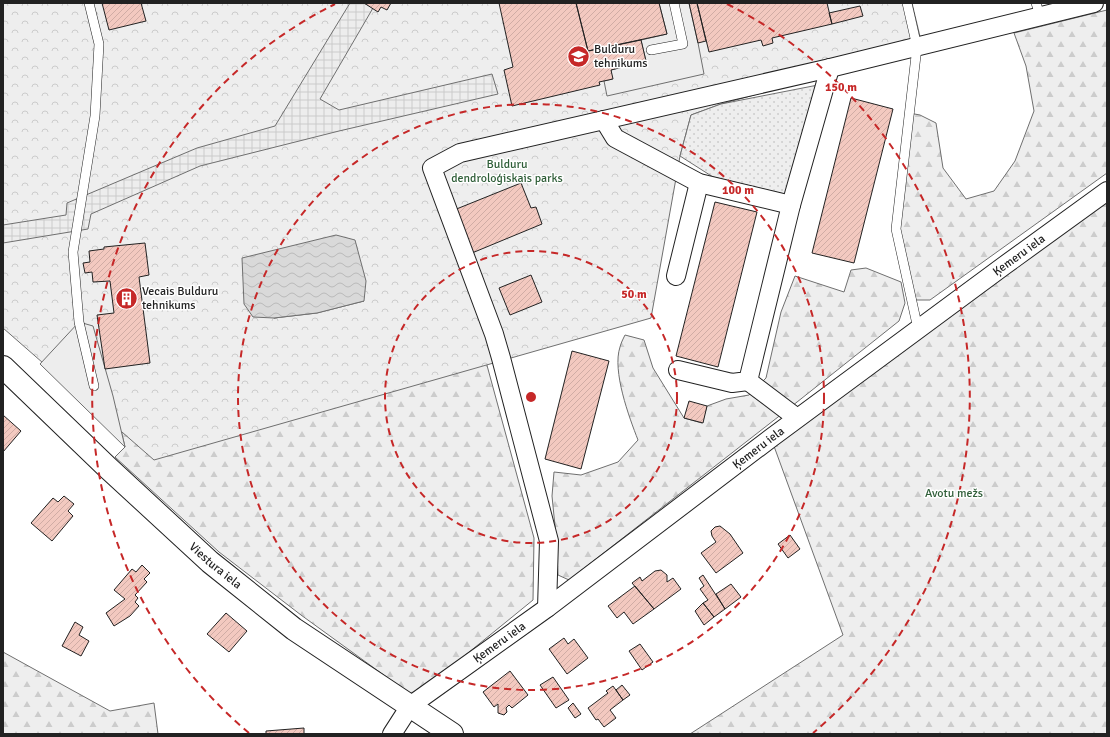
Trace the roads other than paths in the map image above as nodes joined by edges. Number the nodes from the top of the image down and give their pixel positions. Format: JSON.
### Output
{"nodes":[{"id":1,"x":88,"y":3,"type":"edge"},
{"id":2,"x":674,"y":3,"type":"edge"},
{"id":3,"x":906,"y":3,"type":"edge"},
{"id":4,"x":1094,"y":3,"type":"edge"},
{"id":5,"x":1038,"y":10,"type":"edge"},
{"id":6,"x":917,"y":47,"type":"junction"},
{"id":7,"x":651,"y":50,"type":"dead end"},
{"id":8,"x":830,"y":68,"type":"junction"},
{"id":9,"x":604,"y":120,"type":"junction"},
{"id":10,"x":699,"y":184,"type":"junction"},
{"id":11,"x":1107,"y":191,"type":"edge"},
{"id":12,"x":792,"y":205,"type":"junction"},
{"id":13,"x":676,"y":276,"type":"dead end"},
{"id":14,"x":918,"y":328,"type":"junction"},
{"id":15,"x":3,"y":367,"type":"edge"},
{"id":16,"x":678,"y":370,"type":"dead end"},
{"id":17,"x":748,"y":381,"type":"junction"},
{"id":18,"x":94,"y":386,"type":"dead end"},
{"id":19,"x":797,"y":418,"type":"junction"},
{"id":20,"x":547,"y":608,"type":"junction"},
{"id":21,"x":410,"y":706,"type":"junction"},
{"id":22,"x":392,"y":734,"type":"edge"},
{"id":23,"x":452,"y":734,"type":"edge"}],
"edges":[{"from":1,"to":18,"type":"lane"},
{"from":2,"to":7,"type":"lane"},
{"from":3,"to":6,"type":"lane"},
{"from":4,"to":5,"type":"street"},
{"from":5,"to":6,"type":"street"},
{"from":6,"to":8,"type":"street"},
{"from":6,"to":14,"type":"lane"},
{"from":8,"to":9,"type":"street"},
{"from":8,"to":12,"type":"street"},
{"from":9,"to":10,"type":"street"},
{"from":9,"to":20,"type":"street"},
{"from":10,"to":12,"type":"street"},
{"from":10,"to":13,"type":"street"},
{"from":11,"to":14,"type":"street","name":"Ķemeru iela"},
{"from":12,"to":17,"type":"street"},
{"from":14,"to":19,"type":"street","name":"Ķemeru iela"},
{"from":15,"to":21,"type":"street","name":"Viestura iela"},
{"from":16,"to":17,"type":"street"},
{"from":17,"to":19,"type":"street"},
{"from":19,"to":20,"type":"street","name":"Ķemeru iela"},
{"from":20,"to":21,"type":"street","name":"Ķemeru iela"},
{"from":21,"to":22,"type":"street"},
{"from":21,"to":23,"type":"street","name":"Viestura iela"}]}
